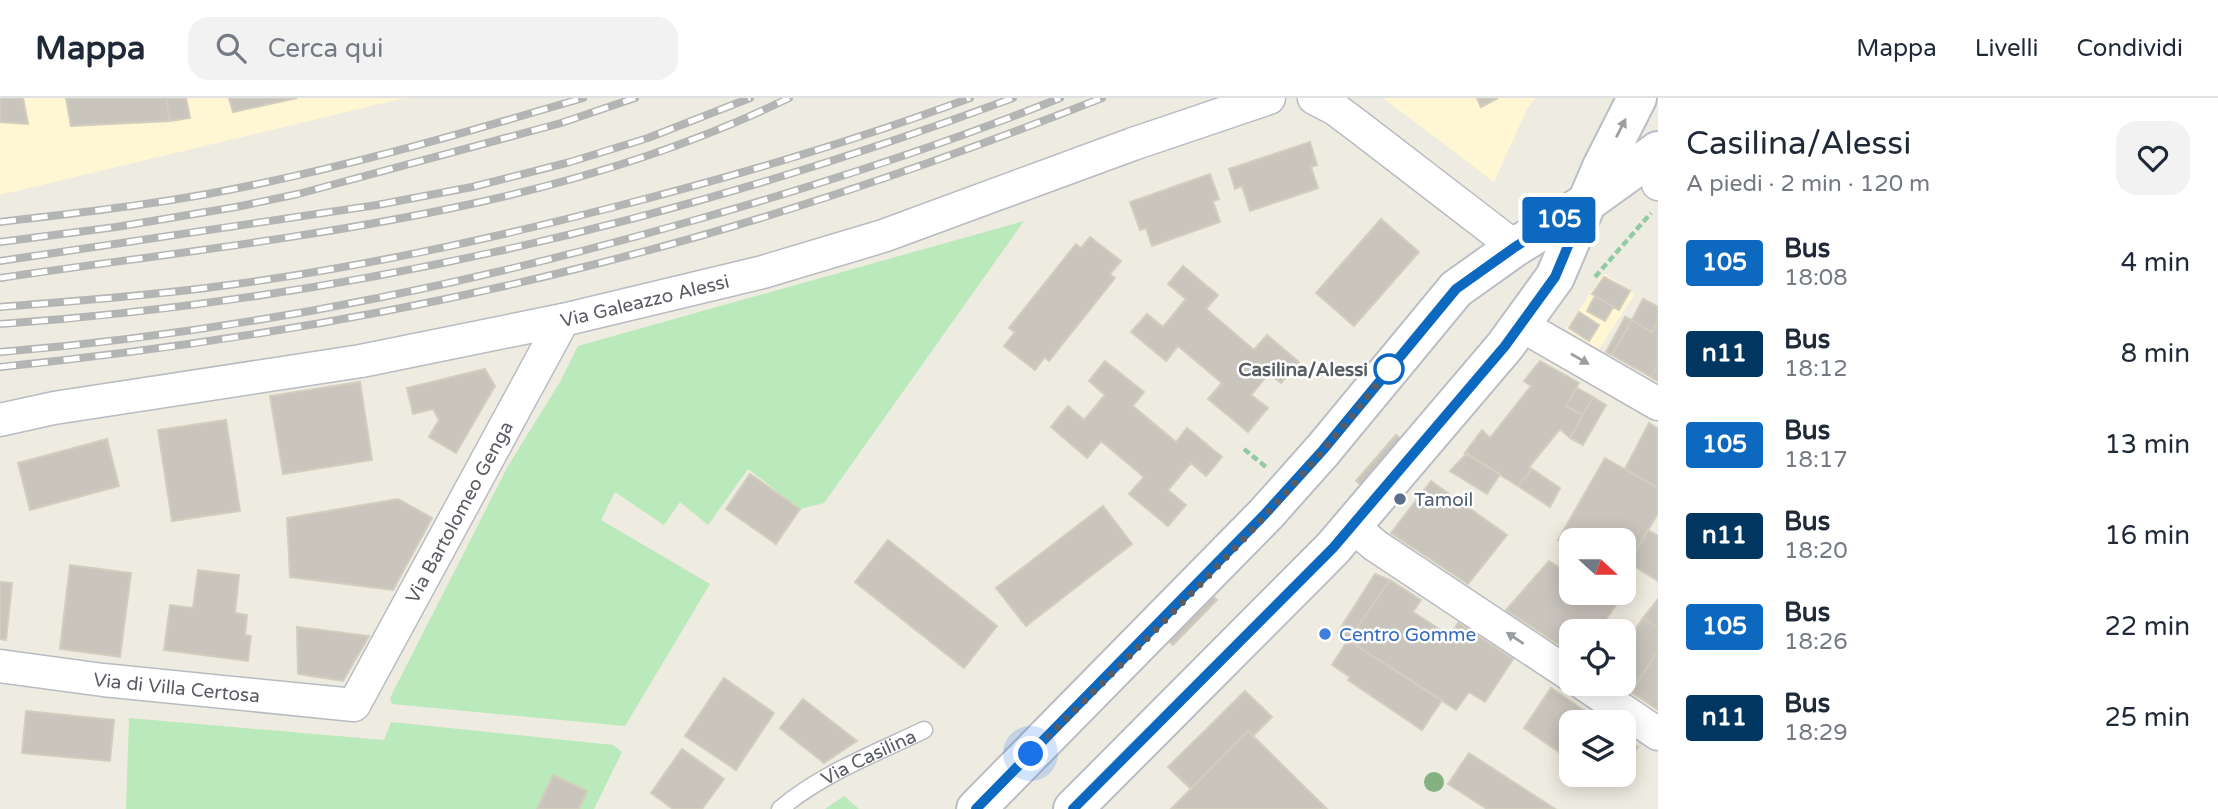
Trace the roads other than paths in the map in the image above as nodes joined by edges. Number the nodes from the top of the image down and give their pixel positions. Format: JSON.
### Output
{"nodes":[{"id":1,"x":1269,"y":98,"type":"edge"},
{"id":2,"x":1314,"y":98,"type":"edge"},
{"id":3,"x":1637,"y":98,"type":"edge"},
{"id":4,"x":1658,"y":150,"type":"edge"},
{"id":5,"x":1658,"y":176,"type":"edge"},
{"id":6,"x":1654,"y":199,"type":"edge"},
{"id":7,"x":1586,"y":203,"type":"junction"},
{"id":8,"x":1515,"y":247,"type":"junction"},
{"id":9,"x":563,"y":320,"type":"junction"},
{"id":10,"x":1521,"y":325,"type":"junction"},
{"id":11,"x":1658,"y":404,"type":"edge"},
{"id":12,"x":0,"y":420,"type":"edge"},
{"id":13,"x":1352,"y":526,"type":"junction"},
{"id":14,"x":0,"y":666,"type":"edge"},
{"id":15,"x":1559,"y":667,"type":"edge"},
{"id":16,"x":1602,"y":696,"type":"edge"},
{"id":17,"x":354,"y":705,"type":"joint"},
{"id":18,"x":924,"y":730,"type":"dead end"},
{"id":19,"x":1658,"y":734,"type":"edge"},
{"id":20,"x":780,"y":809,"type":"edge"},
{"id":21,"x":976,"y":809,"type":"edge"},
{"id":22,"x":1073,"y":809,"type":"edge"}],
"edges":[{"from":1,"to":9,"type":"street","name":"Via Galeazzo Alessi"},
{"from":2,"to":8,"type":"street"},
{"from":7,"to":3,"type":"main road","one_way":true},
{"from":4,"to":7,"type":"main road"},
{"from":5,"to":6,"type":"street"},
{"from":7,"to":8,"type":"main road"},
{"from":7,"to":10,"type":"main road"},
{"from":8,"to":21,"type":"main road"},
{"from":9,"to":12,"type":"street","name":"Via Galeazzo Alessi"},
{"from":9,"to":17,"type":"street","name":"Via Bartolomeo Genga"},
{"from":10,"to":11,"type":"street","one_way":true},
{"from":10,"to":13,"type":"main road"},
{"from":15,"to":13,"type":"street","one_way":true},
{"from":13,"to":22,"type":"main road"},
{"from":14,"to":17,"type":"street","name":"Via di Villa Certosa"},
{"from":16,"to":19,"type":"street"},
{"from":18,"to":20,"type":"lane","name":"Via Casilina"}]}
